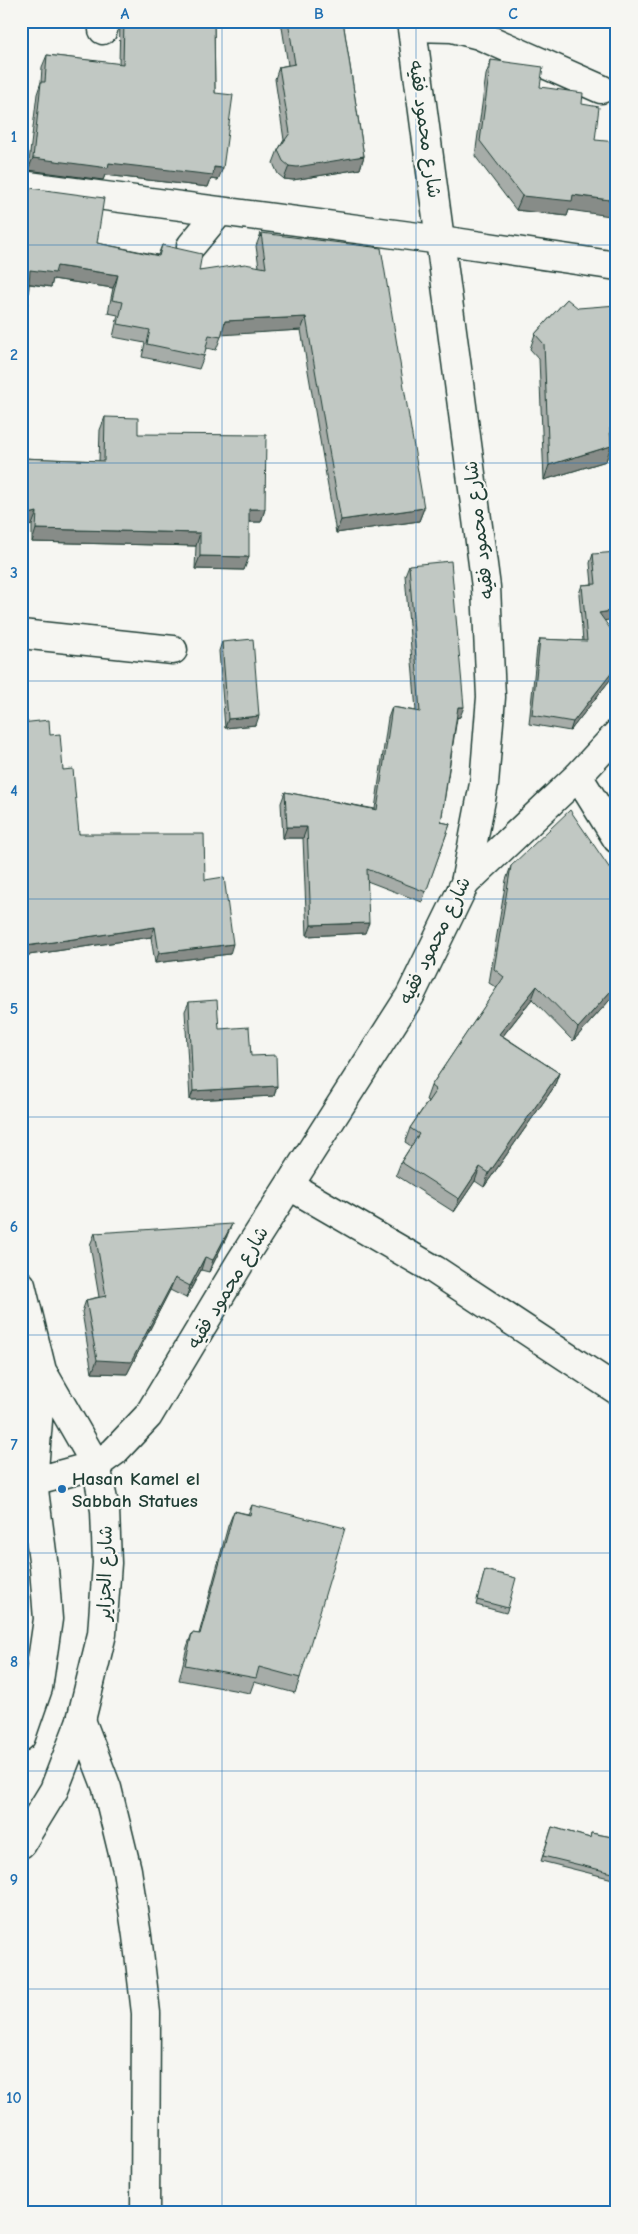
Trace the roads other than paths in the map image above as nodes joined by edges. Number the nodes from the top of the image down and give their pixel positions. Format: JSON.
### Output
{"nodes":[{"id":1,"x":412,"y":24,"type":"edge"},
{"id":2,"x":601,"y":89,"type":"dead end"},
{"id":3,"x":21,"y":185,"type":"edge"},
{"id":4,"x":220,"y":211,"type":"junction"},
{"id":5,"x":440,"y":240,"type":"junction"},
{"id":6,"x":191,"y":246,"type":"dead end"},
{"id":7,"x":617,"y":266,"type":"edge"},
{"id":8,"x":21,"y":634,"type":"edge"},
{"id":9,"x":173,"y":650,"type":"dead end"},
{"id":10,"x":617,"y":734,"type":"edge"},
{"id":11,"x":578,"y":776,"type":"junction"},
{"id":12,"x":617,"y":838,"type":"edge"},
{"id":13,"x":465,"y":883,"type":"junction"},
{"id":14,"x":290,"y":1186,"type":"junction"},
{"id":15,"x":21,"y":1286,"type":"edge"},
{"id":16,"x":42,"y":1371,"type":"junction"},
{"id":17,"x":617,"y":1390,"type":"edge"},
{"id":18,"x":96,"y":1465,"type":"junction"},
{"id":19,"x":33,"y":1482,"type":"junction"},
{"id":20,"x":81,"y":1720,"type":"junction"},
{"id":21,"x":21,"y":1737,"type":"edge"},
{"id":22,"x":21,"y":1844,"type":"edge"},
{"id":23,"x":145,"y":2213,"type":"edge"}],
"edges":[{"from":1,"to":2,"type":"main road"},
{"from":1,"to":5,"type":"main road","name":"شارع محمود فقيه"},
{"from":3,"to":4,"type":"main road"},
{"from":4,"to":5,"type":"main road"},
{"from":4,"to":6,"type":"main road"},
{"from":5,"to":7,"type":"main road"},
{"from":5,"to":13,"type":"main road","name":"شارع محمود فقيه"},
{"from":8,"to":9,"type":"main road"},
{"from":10,"to":11,"type":"main road"},
{"from":11,"to":12,"type":"main road"},
{"from":11,"to":13,"type":"main road"},
{"from":13,"to":14,"type":"main road","name":"شارع محمود فقيه"},
{"from":14,"to":17,"type":"main road"},
{"from":14,"to":18,"type":"main road","name":"شارع محمود فقيه"},
{"from":15,"to":16,"type":"main road"},
{"from":16,"to":18,"type":"main road","name":"شارع الجزاير"},
{"from":16,"to":19,"type":"main road"},
{"from":18,"to":19,"type":"main road","name":"شارع محمود فقيه"},
{"from":18,"to":20,"type":"main road","name":"شارع الجزاير"},
{"from":19,"to":21,"type":"main road"},
{"from":20,"to":22,"type":"main road","name":"شارع الجزاير"},
{"from":20,"to":23,"type":"main road"}]}
